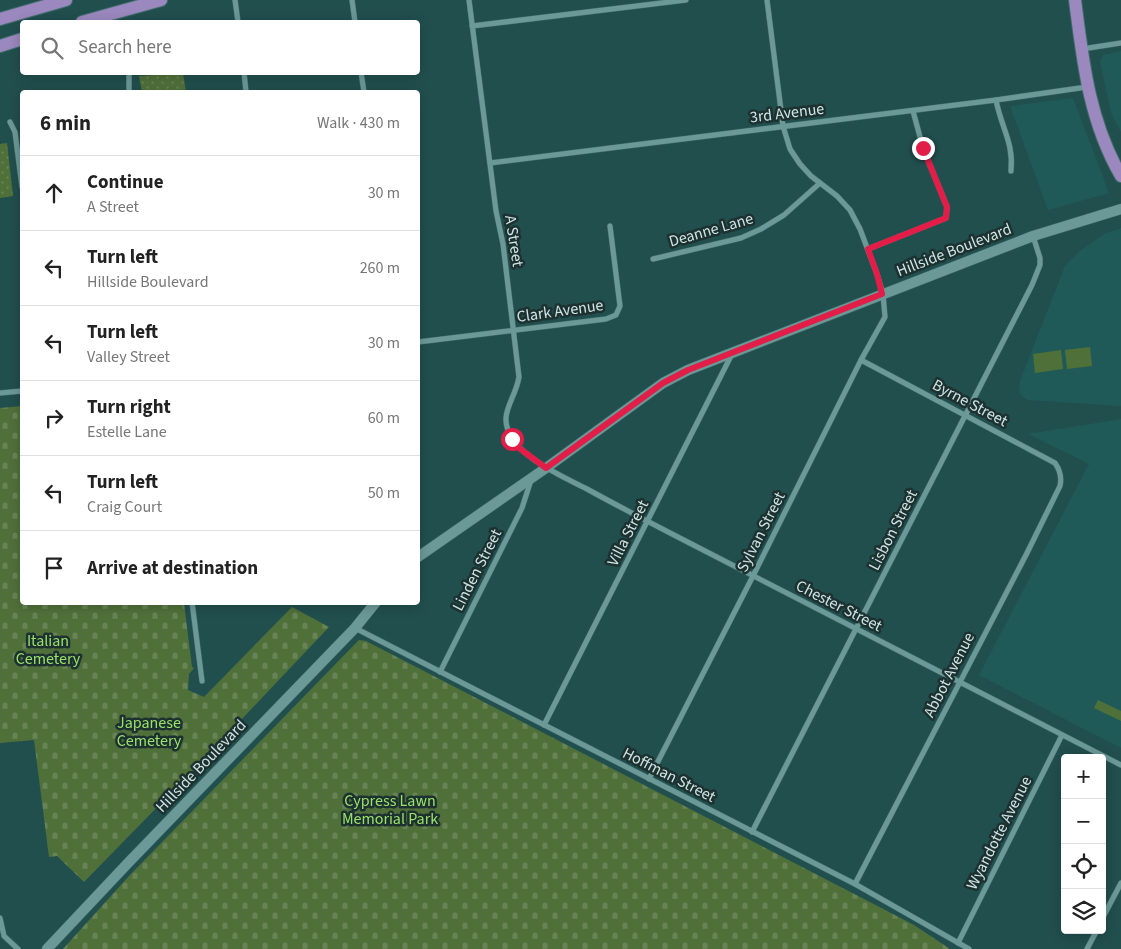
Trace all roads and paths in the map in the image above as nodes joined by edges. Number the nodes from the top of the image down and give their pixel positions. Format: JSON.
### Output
{"nodes":[{"id":1,"x":66,"y":0,"type":"edge"},
{"id":2,"x":235,"y":0,"type":"edge"},
{"id":3,"x":352,"y":0,"type":"edge"},
{"id":4,"x":469,"y":0,"type":"edge"},
{"id":5,"x":686,"y":0,"type":"edge"},
{"id":6,"x":767,"y":0,"type":"edge"},
{"id":7,"x":1075,"y":0,"type":"edge"},
{"id":8,"x":158,"y":1,"type":"edge"},
{"id":9,"x":0,"y":19,"type":"edge"},
{"id":10,"x":89,"y":20,"type":"edge"},
{"id":11,"x":238,"y":20,"type":"edge"},
{"id":12,"x":355,"y":20,"type":"edge"},
{"id":13,"x":472,"y":26,"type":"junction"},
{"id":14,"x":20,"y":40,"type":"edge"},
{"id":15,"x":1121,"y":43,"type":"edge"},
{"id":16,"x":0,"y":46,"type":"edge"},
{"id":17,"x":1081,"y":49,"type":"junction"},
{"id":18,"x":244,"y":75,"type":"edge"},
{"id":19,"x":361,"y":75,"type":"edge"},
{"id":20,"x":129,"y":76,"type":"dead end"},
{"id":21,"x":1087,"y":87,"type":"junction"},
{"id":22,"x":129,"y":90,"type":"edge"},
{"id":23,"x":246,"y":90,"type":"edge"},
{"id":24,"x":364,"y":90,"type":"edge"},
{"id":25,"x":996,"y":100,"type":"junction"},
{"id":26,"x":913,"y":111,"type":"junction"},
{"id":27,"x":10,"y":122,"type":"dead end"},
{"id":28,"x":783,"y":126,"type":"junction"},
{"id":29,"x":490,"y":163,"type":"junction"},
{"id":30,"x":20,"y":171,"type":"edge"},
{"id":31,"x":1011,"y":171,"type":"dead end"},
{"id":32,"x":1121,"y":176,"type":"edge"},
{"id":33,"x":820,"y":183,"type":"junction"},
{"id":34,"x":1121,"y":209,"type":"edge"},
{"id":35,"x":610,"y":226,"type":"dead end"},
{"id":36,"x":1033,"y":236,"type":"junction"},
{"id":37,"x":868,"y":249,"type":"junction"},
{"id":38,"x":652,"y":259,"type":"dead end"},
{"id":39,"x":882,"y":294,"type":"junction"},
{"id":40,"x":514,"y":330,"type":"junction"},
{"id":41,"x":420,"y":342,"type":"edge"},
{"id":42,"x":733,"y":352,"type":"junction"},
{"id":43,"x":862,"y":360,"type":"junction"},
{"id":44,"x":20,"y":390,"type":"edge"},
{"id":45,"x":0,"y":393,"type":"edge"},
{"id":46,"x":966,"y":415,"type":"junction"},
{"id":47,"x":546,"y":468,"type":"junction"},
{"id":48,"x":1061,"y":475,"type":"joint"},
{"id":49,"x":532,"y":477,"type":"junction"},
{"id":50,"x":648,"y":522,"type":"junction"},
{"id":51,"x":420,"y":556,"type":"edge"},
{"id":52,"x":753,"y":576,"type":"junction"},
{"id":53,"x":192,"y":605,"type":"edge"},
{"id":54,"x":374,"y":605,"type":"edge"},
{"id":55,"x":355,"y":628,"type":"junction"},
{"id":56,"x":856,"y":629,"type":"junction"},
{"id":57,"x":440,"y":672,"type":"junction"},
{"id":58,"x":202,"y":681,"type":"dead end"},
{"id":59,"x":960,"y":682,"type":"junction"},
{"id":60,"x":544,"y":725,"type":"junction"},
{"id":61,"x":1062,"y":735,"type":"junction"},
{"id":62,"x":1121,"y":765,"type":"edge"},
{"id":63,"x":650,"y":779,"type":"junction"},
{"id":64,"x":752,"y":832,"type":"junction"},
{"id":65,"x":1121,"y":882,"type":"edge"},
{"id":66,"x":855,"y":884,"type":"junction"},
{"id":67,"x":1106,"y":911,"type":"edge"},
{"id":68,"x":0,"y":918,"type":"edge"},
{"id":69,"x":1095,"y":934,"type":"edge"},
{"id":70,"x":958,"y":943,"type":"junction"},
{"id":71,"x":18,"y":949,"type":"edge"},
{"id":72,"x":47,"y":949,"type":"edge"},
{"id":73,"x":969,"y":949,"type":"edge"},
{"id":74,"x":1087,"y":949,"type":"edge"}],
"edges":[{"from":1,"to":9,"type":"main road"},
{"from":2,"to":11,"type":"street"},
{"from":3,"to":12,"type":"street"},
{"from":4,"to":13,"type":"street","name":"A Street"},
{"from":5,"to":13,"type":"street"},
{"from":6,"to":28,"type":"street","name":"Sylvan Street"},
{"from":7,"to":17,"type":"main road"},
{"from":8,"to":10,"type":"main road"},
{"from":13,"to":29,"type":"street","name":"A Street"},
{"from":14,"to":16,"type":"main road"},
{"from":15,"to":17,"type":"street"},
{"from":17,"to":21,"type":"main road"},
{"from":18,"to":23,"type":"street"},
{"from":19,"to":24,"type":"street"},
{"from":20,"to":22,"type":"street"},
{"from":21,"to":25,"type":"street","name":"3rd Avenue"},
{"from":21,"to":32,"type":"main road"},
{"from":25,"to":26,"type":"street","name":"3rd Avenue"},
{"from":25,"to":31,"type":"street"},
{"from":26,"to":28,"type":"street","name":"3rd Avenue"},
{"from":26,"to":37,"type":"street"},
{"from":27,"to":30,"type":"street"},
{"from":28,"to":29,"type":"street","name":"3rd Avenue"},
{"from":28,"to":33,"type":"street","name":"Sylvan Street"},
{"from":29,"to":40,"type":"street","name":"A Street"},
{"from":33,"to":37,"type":"street","name":"Sylvan Street"},
{"from":33,"to":38,"type":"street","name":"Deanne Lane"},
{"from":34,"to":36,"type":"main road","name":"Hillside Boulevard"},
{"from":35,"to":40,"type":"street","name":"Clark Avenue"},
{"from":36,"to":39,"type":"main road","name":"Hillside Boulevard"},
{"from":36,"to":46,"type":"street","name":"Lisbon Street"},
{"from":37,"to":39,"type":"street","name":"Sylvan Street"},
{"from":39,"to":42,"type":"main road","name":"Hillside Boulevard"},
{"from":39,"to":43,"type":"street","name":"Sylvan Street"},
{"from":40,"to":41,"type":"street","name":"Clark Avenue"},
{"from":40,"to":47,"type":"street","name":"A Street"},
{"from":42,"to":47,"type":"main road","name":"Hillside Boulevard"},
{"from":42,"to":50,"type":"street","name":"Villa Street"},
{"from":43,"to":46,"type":"street","name":"Byrne Street"},
{"from":43,"to":52,"type":"street","name":"Sylvan Street"},
{"from":44,"to":45,"type":"street"},
{"from":46,"to":48,"type":"street","name":"Byrne Street"},
{"from":46,"to":56,"type":"street","name":"Lisbon Street"},
{"from":47,"to":49,"type":"main road","name":"Hillside Boulevard"},
{"from":47,"to":50,"type":"street","name":"Chester Street"},
{"from":48,"to":59,"type":"street","name":"Abbot Avenue"},
{"from":49,"to":51,"type":"main road","name":"Hillside Boulevard"},
{"from":49,"to":57,"type":"street","name":"Linden Street"},
{"from":50,"to":52,"type":"street","name":"Chester Street"},
{"from":50,"to":60,"type":"street","name":"Villa Street"},
{"from":52,"to":56,"type":"street","name":"Chester Street"},
{"from":52,"to":63,"type":"street","name":"Sylvan Street"},
{"from":53,"to":58,"type":"street"},
{"from":54,"to":55,"type":"main road","name":"Hillside Boulevard"},
{"from":55,"to":57,"type":"street","name":"Hoffman Street"},
{"from":55,"to":72,"type":"main road","name":"Hillside Boulevard"},
{"from":56,"to":59,"type":"street","name":"Chester Street"},
{"from":56,"to":64,"type":"street","name":"Lisbon Street"},
{"from":57,"to":60,"type":"street","name":"Hoffman Street"},
{"from":59,"to":61,"type":"street","name":"Chester Street"},
{"from":59,"to":66,"type":"street","name":"Abbot Avenue"},
{"from":60,"to":63,"type":"street","name":"Hoffman Street"},
{"from":61,"to":62,"type":"street","name":"Chester Street"},
{"from":61,"to":70,"type":"street","name":"Wyandotte Avenue"},
{"from":63,"to":64,"type":"street","name":"Hoffman Street"},
{"from":64,"to":66,"type":"street","name":"Hoffman Street"},
{"from":65,"to":67,"type":"street"},
{"from":66,"to":70,"type":"street","name":"Hoffman Street"},
{"from":68,"to":71,"type":"street"},
{"from":69,"to":74,"type":"street"},
{"from":70,"to":73,"type":"street","name":"Hoffman Street"}]}
